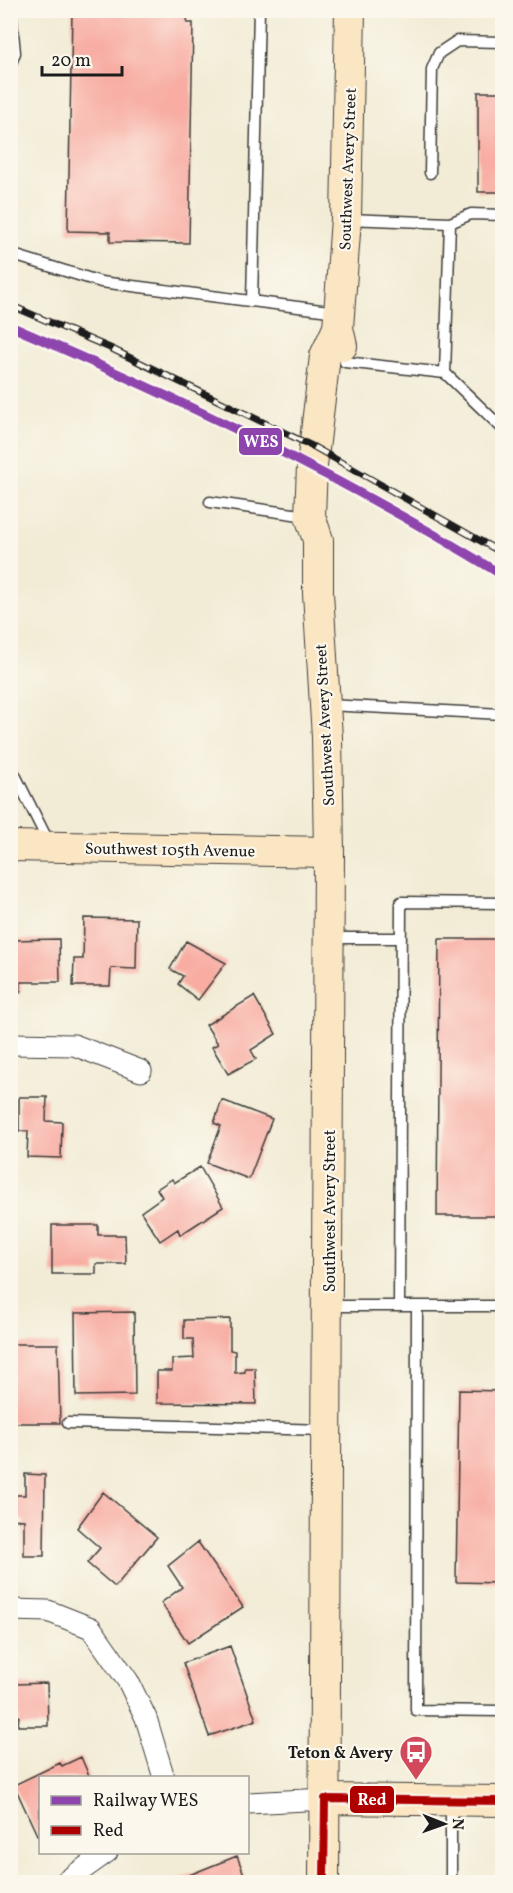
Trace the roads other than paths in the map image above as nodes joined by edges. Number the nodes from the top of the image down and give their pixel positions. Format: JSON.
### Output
{"nodes":[{"id":1,"x":11,"y":10,"type":"edge"},
{"id":2,"x":259,"y":10,"type":"edge"},
{"id":3,"x":350,"y":10,"type":"edge"},
{"id":4,"x":502,"y":42,"type":"edge"},
{"id":5,"x":10,"y":66,"type":"edge"},
{"id":6,"x":430,"y":173,"type":"dead end"},
{"id":7,"x":502,"y":215,"type":"edge"},
{"id":8,"x":346,"y":219,"type":"junction"},
{"id":9,"x":450,"y":223,"type":"junction"},
{"id":10,"x":10,"y":254,"type":"edge"},
{"id":11,"x":252,"y":301,"type":"junction"},
{"id":12,"x":339,"y":320,"type":"junction"},
{"id":13,"x":345,"y":362,"type":"junction"},
{"id":14,"x":445,"y":373,"type":"junction"},
{"id":15,"x":502,"y":428,"type":"edge"},
{"id":16,"x":210,"y":502,"type":"dead end"},
{"id":17,"x":314,"y":528,"type":"junction"},
{"id":18,"x":325,"y":705,"type":"junction"},
{"id":19,"x":502,"y":714,"type":"edge"},
{"id":20,"x":10,"y":765,"type":"edge"},
{"id":21,"x":10,"y":846,"type":"edge"},
{"id":22,"x":51,"y":846,"type":"junction"},
{"id":23,"x":329,"y":852,"type":"junction"},
{"id":24,"x":502,"y":903,"type":"edge"},
{"id":25,"x":329,"y":938,"type":"junction"},
{"id":26,"x":401,"y":938,"type":"junction"},
{"id":27,"x":10,"y":1044,"type":"edge"},
{"id":28,"x":141,"y":1071,"type":"dead end"},
{"id":29,"x":329,"y":1306,"type":"junction"},
{"id":30,"x":399,"y":1306,"type":"junction"},
{"id":31,"x":417,"y":1306,"type":"junction"},
{"id":32,"x":502,"y":1306,"type":"edge"},
{"id":33,"x":68,"y":1423,"type":"dead end"},
{"id":34,"x":328,"y":1430,"type":"junction"},
{"id":35,"x":10,"y":1610,"type":"edge"},
{"id":36,"x":502,"y":1711,"type":"edge"},
{"id":37,"x":163,"y":1776,"type":"edge"},
{"id":38,"x":325,"y":1799,"type":"junction"},
{"id":39,"x":451,"y":1800,"type":"junction"},
{"id":40,"x":502,"y":1801,"type":"edge"},
{"id":41,"x":249,"y":1803,"type":"edge"},
{"id":42,"x":104,"y":1854,"type":"edge"},
{"id":43,"x":65,"y":1882,"type":"edge"},
{"id":44,"x":324,"y":1882,"type":"edge"},
{"id":45,"x":451,"y":1882,"type":"edge"}],
"edges":[{"from":1,"to":5,"type":"lane"},
{"from":2,"to":11,"type":"lane"},
{"from":3,"to":8,"type":"main road","name":"Southwest Avery Street"},
{"from":4,"to":6,"type":"lane"},
{"from":7,"to":9,"type":"lane"},
{"from":8,"to":9,"type":"lane"},
{"from":8,"to":12,"type":"main road","name":"Southwest Avery Street"},
{"from":9,"to":14,"type":"lane"},
{"from":10,"to":11,"type":"lane"},
{"from":11,"to":12,"type":"lane"},
{"from":12,"to":13,"type":"main road","name":"Southwest Avery Street"},
{"from":12,"to":17,"type":"main road","name":"Southwest Avery Street"},
{"from":13,"to":14,"type":"lane"},
{"from":13,"to":17,"type":"main road","name":"Southwest Avery Street"},
{"from":14,"to":15,"type":"lane"},
{"from":16,"to":17,"type":"lane"},
{"from":17,"to":18,"type":"main road","name":"Southwest Avery Street"},
{"from":18,"to":19,"type":"lane"},
{"from":18,"to":23,"type":"main road","name":"Southwest Avery Street"},
{"from":20,"to":22,"type":"lane"},
{"from":21,"to":22,"type":"main road","name":"Southwest 105th Avenue"},
{"from":22,"to":23,"type":"main road","name":"Southwest 105th Avenue"},
{"from":23,"to":25,"type":"main road","name":"Southwest Avery Street"},
{"from":24,"to":26,"type":"lane"},
{"from":25,"to":26,"type":"lane"},
{"from":25,"to":29,"type":"main road","name":"Southwest Avery Street"},
{"from":26,"to":30,"type":"lane"},
{"from":27,"to":28,"type":"street"},
{"from":29,"to":30,"type":"lane"},
{"from":29,"to":34,"type":"main road","name":"Southwest Avery Street"},
{"from":30,"to":31,"type":"lane"},
{"from":31,"to":32,"type":"lane"},
{"from":31,"to":36,"type":"lane"},
{"from":33,"to":34,"type":"lane"},
{"from":34,"to":38,"type":"main road","name":"Southwest Avery Street"},
{"from":35,"to":37,"type":"street"},
{"from":38,"to":39,"type":"main road"},
{"from":38,"to":41,"type":"street"},
{"from":38,"to":44,"type":"main road","name":"Southwest Avery Street"},
{"from":39,"to":40,"type":"main road"},
{"from":39,"to":45,"type":"lane"},
{"from":42,"to":43,"type":"street"}]}
